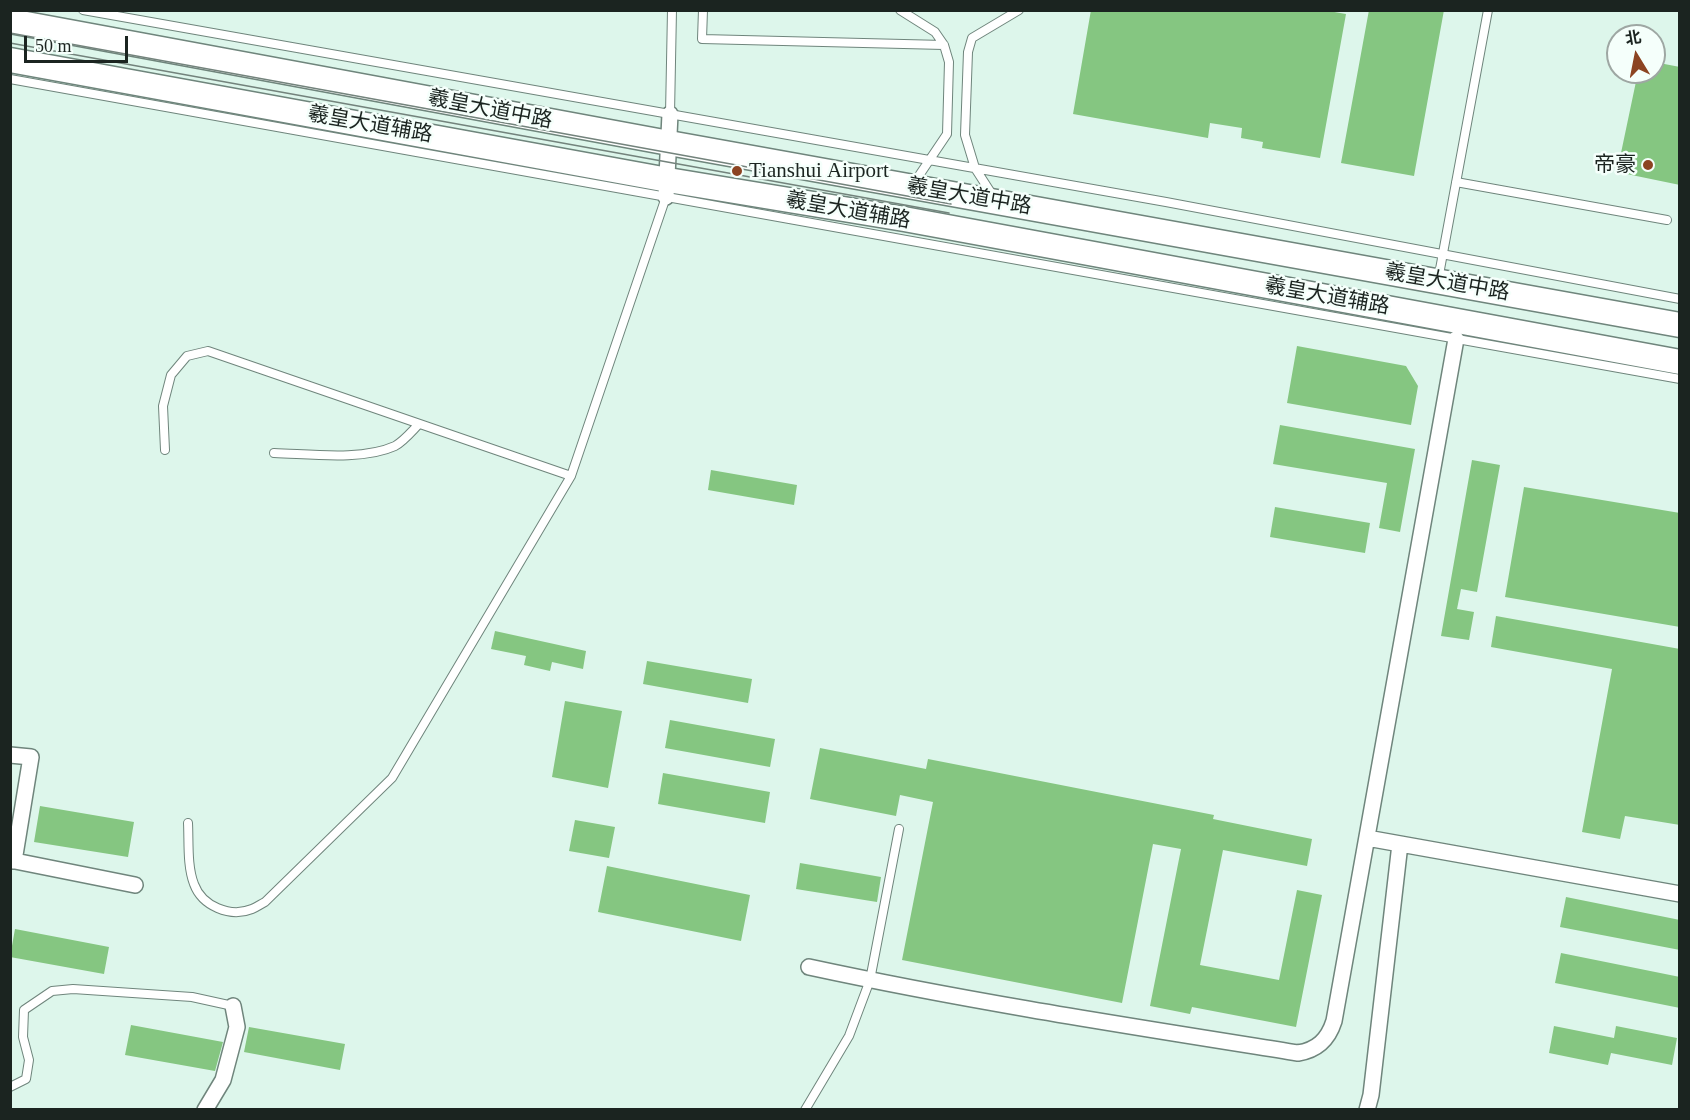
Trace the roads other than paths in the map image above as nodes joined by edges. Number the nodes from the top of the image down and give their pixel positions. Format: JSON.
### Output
{"nodes":[{"id":1,"x":83,"y":10,"type":"edge"},
{"id":2,"x":672,"y":10,"type":"edge"},
{"id":3,"x":703,"y":10,"type":"edge"},
{"id":4,"x":900,"y":10,"type":"edge"},
{"id":5,"x":1019,"y":10,"type":"edge"},
{"id":6,"x":1488,"y":10,"type":"edge"},
{"id":7,"x":10,"y":21,"type":"edge"},
{"id":8,"x":944,"y":45,"type":"junction"},
{"id":9,"x":10,"y":60,"type":"edge"},
{"id":10,"x":10,"y":79,"type":"edge"},
{"id":11,"x":670,"y":114,"type":"junction"},
{"id":12,"x":669,"y":143,"type":"junction"},
{"id":13,"x":930,"y":160,"type":"junction"},
{"id":14,"x":975,"y":168,"type":"junction"},
{"id":15,"x":1456,"y":182,"type":"junction"},
{"id":16,"x":911,"y":187,"type":"junction"},
{"id":17,"x":667,"y":188,"type":"junction"},
{"id":18,"x":997,"y":202,"type":"junction"},
{"id":19,"x":1667,"y":220,"type":"dead end"},
{"id":20,"x":1443,"y":254,"type":"junction"},
{"id":21,"x":1438,"y":281,"type":"junction"},
{"id":22,"x":1680,"y":299,"type":"edge"},
{"id":23,"x":1680,"y":325,"type":"edge"},
{"id":24,"x":1456,"y":339,"type":"junction"},
{"id":25,"x":1680,"y":362,"type":"edge"},
{"id":26,"x":1680,"y":379,"type":"edge"},
{"id":27,"x":419,"y":424,"type":"junction"},
{"id":28,"x":165,"y":450,"type":"dead end"},
{"id":29,"x":274,"y":453,"type":"dead end"},
{"id":30,"x":571,"y":476,"type":"junction"},
{"id":31,"x":10,"y":755,"type":"edge"},
{"id":32,"x":188,"y":823,"type":"dead end"},
{"id":33,"x":899,"y":830,"type":"dead end"},
{"id":34,"x":1367,"y":838,"type":"junction"},
{"id":35,"x":1400,"y":844,"type":"junction"},
{"id":36,"x":12,"y":860,"type":"edge"},
{"id":37,"x":135,"y":885,"type":"dead end"},
{"id":38,"x":1680,"y":894,"type":"edge"},
{"id":39,"x":809,"y":967,"type":"dead end"},
{"id":40,"x":870,"y":980,"type":"junction"},
{"id":41,"x":233,"y":1006,"type":"joint"},
{"id":42,"x":10,"y":1087,"type":"edge"},
{"id":43,"x":205,"y":1110,"type":"edge"},
{"id":44,"x":805,"y":1110,"type":"edge"},
{"id":45,"x":1367,"y":1110,"type":"edge"}],
"edges":[{"from":1,"to":11,"type":"lane"},
{"from":2,"to":11,"type":"lane"},
{"from":3,"to":8,"type":"lane"},
{"from":4,"to":8,"type":"lane"},
{"from":5,"to":14,"type":"lane"},
{"from":6,"to":15,"type":"lane"},
{"from":7,"to":12,"type":"main road","name":"羲皇大道中路"},
{"from":8,"to":13,"type":"lane"},
{"from":9,"to":17,"type":"main road","name":"羲皇大道中路"},
{"from":10,"to":17,"type":"lane","name":"羲皇大道辅路"},
{"from":11,"to":12,"type":"street"},
{"from":11,"to":13,"type":"lane"},
{"from":12,"to":16,"type":"main road","name":"羲皇大道中路"},
{"from":12,"to":17,"type":"street"},
{"from":13,"to":14,"type":"lane"},
{"from":13,"to":16,"type":"lane"},
{"from":14,"to":18,"type":"lane"},
{"from":14,"to":20,"type":"lane"},
{"from":15,"to":19,"type":"lane"},
{"from":15,"to":20,"type":"lane"},
{"from":16,"to":18,"type":"main road","name":"羲皇大道中路"},
{"from":17,"to":24,"type":"lane","name":"羲皇大道辅路"},
{"from":17,"to":25,"type":"main road","name":"羲皇大道中路"},
{"from":17,"to":30,"type":"lane"},
{"from":18,"to":21,"type":"main road","name":"羲皇大道中路"},
{"from":20,"to":21,"type":"lane"},
{"from":20,"to":22,"type":"lane"},
{"from":21,"to":23,"type":"main road","name":"羲皇大道中路"},
{"from":24,"to":26,"type":"lane","name":"羲皇大道辅路"},
{"from":24,"to":34,"type":"street"},
{"from":27,"to":28,"type":"lane"},
{"from":27,"to":29,"type":"lane"},
{"from":27,"to":30,"type":"lane"},
{"from":30,"to":32,"type":"lane"},
{"from":31,"to":36,"type":"street"},
{"from":33,"to":40,"type":"lane"},
{"from":34,"to":35,"type":"street"},
{"from":34,"to":40,"type":"street"},
{"from":35,"to":38,"type":"street"},
{"from":35,"to":45,"type":"street"},
{"from":36,"to":37,"type":"street"},
{"from":39,"to":40,"type":"street"},
{"from":40,"to":44,"type":"lane"},
{"from":41,"to":42,"type":"lane"},
{"from":41,"to":43,"type":"street"}]}
